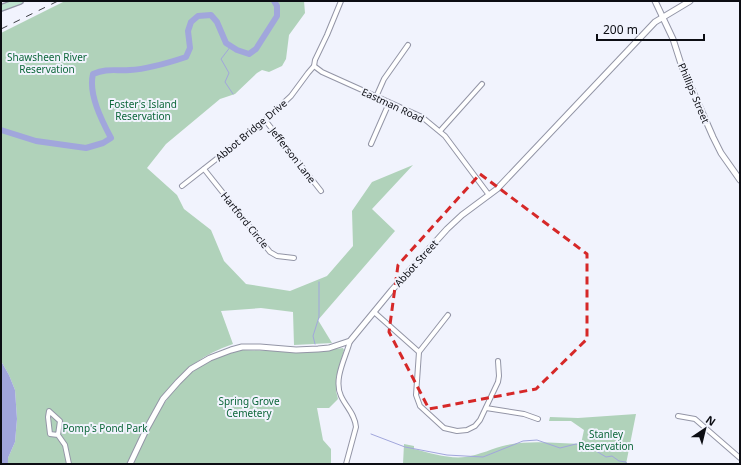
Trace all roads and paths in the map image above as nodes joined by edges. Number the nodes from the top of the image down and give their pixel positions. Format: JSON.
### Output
{"nodes":[{"id":1,"x":20,"y":1,"type":"edge"},
{"id":2,"x":341,"y":1,"type":"edge"},
{"id":3,"x":655,"y":1,"type":"edge"},
{"id":4,"x":690,"y":1,"type":"edge"},
{"id":5,"x":1,"y":8,"type":"edge"},
{"id":6,"x":662,"y":17,"type":"junction"},
{"id":7,"x":408,"y":45,"type":"dead end"},
{"id":8,"x":314,"y":66,"type":"junction"},
{"id":9,"x":482,"y":84,"type":"dead end"},
{"id":10,"x":376,"y":97,"type":"junction"},
{"id":11,"x":389,"y":102,"type":"junction"},
{"id":12,"x":265,"y":120,"type":"junction"},
{"id":13,"x":440,"y":131,"type":"junction"},
{"id":14,"x":371,"y":144,"type":"dead end"},
{"id":15,"x":204,"y":169,"type":"junction"},
{"id":16,"x":740,"y":180,"type":"edge"},
{"id":17,"x":182,"y":186,"type":"dead end"},
{"id":18,"x":321,"y":191,"type":"dead end"},
{"id":19,"x":490,"y":195,"type":"junction"},
{"id":20,"x":294,"y":258,"type":"dead end"},
{"id":21,"x":374,"y":312,"type":"junction"},
{"id":22,"x":448,"y":315,"type":"dead end"},
{"id":23,"x":350,"y":341,"type":"junction"},
{"id":24,"x":419,"y":352,"type":"junction"},
{"id":25,"x":498,"y":361,"type":"dead end"},
{"id":26,"x":486,"y":408,"type":"junction"},
{"id":27,"x":678,"y":416,"type":"dead end"},
{"id":28,"x":538,"y":419,"type":"dead end"},
{"id":29,"x":58,"y":435,"type":"junction"},
{"id":30,"x":740,"y":458,"type":"edge"},
{"id":31,"x":69,"y":464,"type":"edge"},
{"id":32,"x":130,"y":464,"type":"edge"},
{"id":33,"x":346,"y":464,"type":"edge"}],
"edges":[{"from":1,"to":5,"type":"main road"},
{"from":2,"to":8,"type":"street","name":"Abbot Bridge Drive"},
{"from":3,"to":6,"type":"street","name":"Phillips Street"},
{"from":4,"to":6,"type":"street","name":"Abbot Street"},
{"from":6,"to":16,"type":"street","name":"Phillips Street"},
{"from":6,"to":19,"type":"street","name":"Abbot Street"},
{"from":7,"to":10,"type":"street"},
{"from":8,"to":10,"type":"street","name":"Eastman Road"},
{"from":8,"to":12,"type":"street","name":"Abbot Bridge Drive"},
{"from":9,"to":13,"type":"street"},
{"from":10,"to":11,"type":"street","name":"Eastman Road"},
{"from":11,"to":13,"type":"street","name":"Eastman Road"},
{"from":11,"to":14,"type":"street"},
{"from":12,"to":15,"type":"street","name":"Abbot Bridge Drive"},
{"from":12,"to":18,"type":"street","name":"Jefferson Lane"},
{"from":13,"to":19,"type":"street","name":"Eastman Road"},
{"from":15,"to":17,"type":"street","name":"Abbot Bridge Drive"},
{"from":15,"to":20,"type":"street","name":"Hartford Circle"},
{"from":19,"to":21,"type":"street","name":"Abbot Street"},
{"from":21,"to":23,"type":"street","name":"Abbot Street"},
{"from":21,"to":24,"type":"street"},
{"from":22,"to":24,"type":"street"},
{"from":23,"to":32,"type":"street"},
{"from":23,"to":33,"type":"street"},
{"from":24,"to":26,"type":"street"},
{"from":25,"to":26,"type":"street"},
{"from":26,"to":28,"type":"street"},
{"from":27,"to":30,"type":"street"},
{"from":29,"to":29,"type":"street"},
{"from":29,"to":31,"type":"street"}]}
